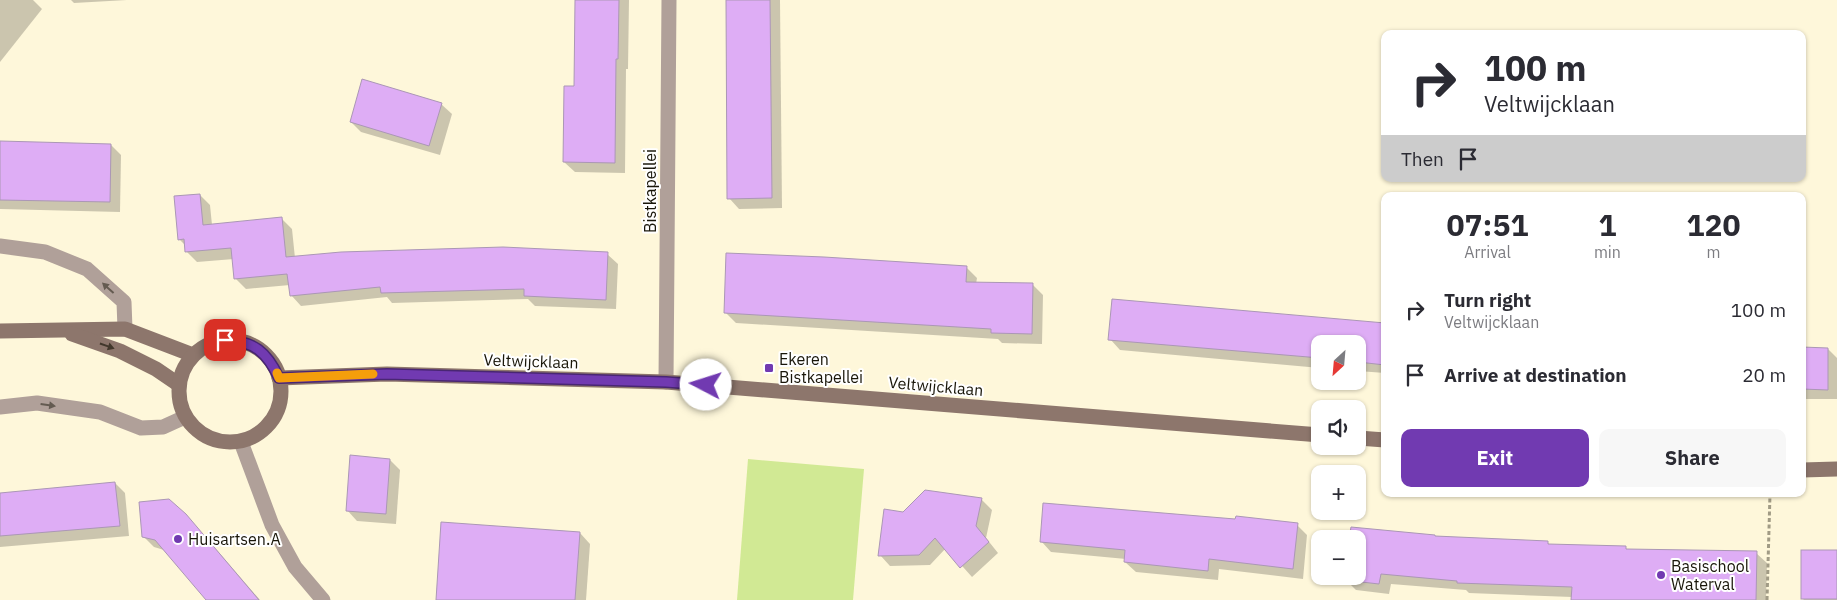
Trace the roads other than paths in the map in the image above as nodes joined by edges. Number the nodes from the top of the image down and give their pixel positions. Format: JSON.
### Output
{"nodes":[{"id":1,"x":669,"y":0,"type":"edge"},
{"id":2,"x":0,"y":246,"type":"edge"},
{"id":3,"x":125,"y":329,"type":"junction"},
{"id":4,"x":61,"y":330,"type":"junction"},
{"id":5,"x":0,"y":331,"type":"edge"},
{"id":6,"x":193,"y":355,"type":"junction"},
{"id":7,"x":279,"y":378,"type":"junction"},
{"id":8,"x":666,"y":382,"type":"junction"},
{"id":9,"x":178,"y":384,"type":"junction"},
{"id":10,"x":0,"y":407,"type":"edge"},
{"id":11,"x":186,"y":417,"type":"junction"},
{"id":12,"x":1311,"y":434,"type":"edge"},
{"id":13,"x":1366,"y":439,"type":"edge"},
{"id":14,"x":1381,"y":440,"type":"edge"},
{"id":15,"x":241,"y":442,"type":"junction"},
{"id":16,"x":1837,"y":469,"type":"edge"},
{"id":17,"x":1806,"y":470,"type":"edge"},
{"id":18,"x":323,"y":600,"type":"edge"}],
"edges":[{"from":1,"to":8,"type":"street","name":"Bistkapellei"},
{"from":3,"to":2,"type":"street","one_way":true},
{"from":3,"to":4,"type":"street"},
{"from":3,"to":6,"type":"street"},
{"from":4,"to":5,"type":"street"},
{"from":4,"to":9,"type":"street","one_way":true},
{"from":6,"to":7,"type":"street"},
{"from":6,"to":9,"type":"street"},
{"from":7,"to":8,"type":"street","name":"Veltwijcklaan"},
{"from":7,"to":15,"type":"street"},
{"from":8,"to":12,"type":"street","name":"Veltwijcklaan"},
{"from":9,"to":11,"type":"street"},
{"from":10,"to":11,"type":"street","one_way":true},
{"from":11,"to":15,"type":"street"},
{"from":13,"to":14,"type":"street"},
{"from":15,"to":18,"type":"street"},
{"from":16,"to":17,"type":"street"}]}
